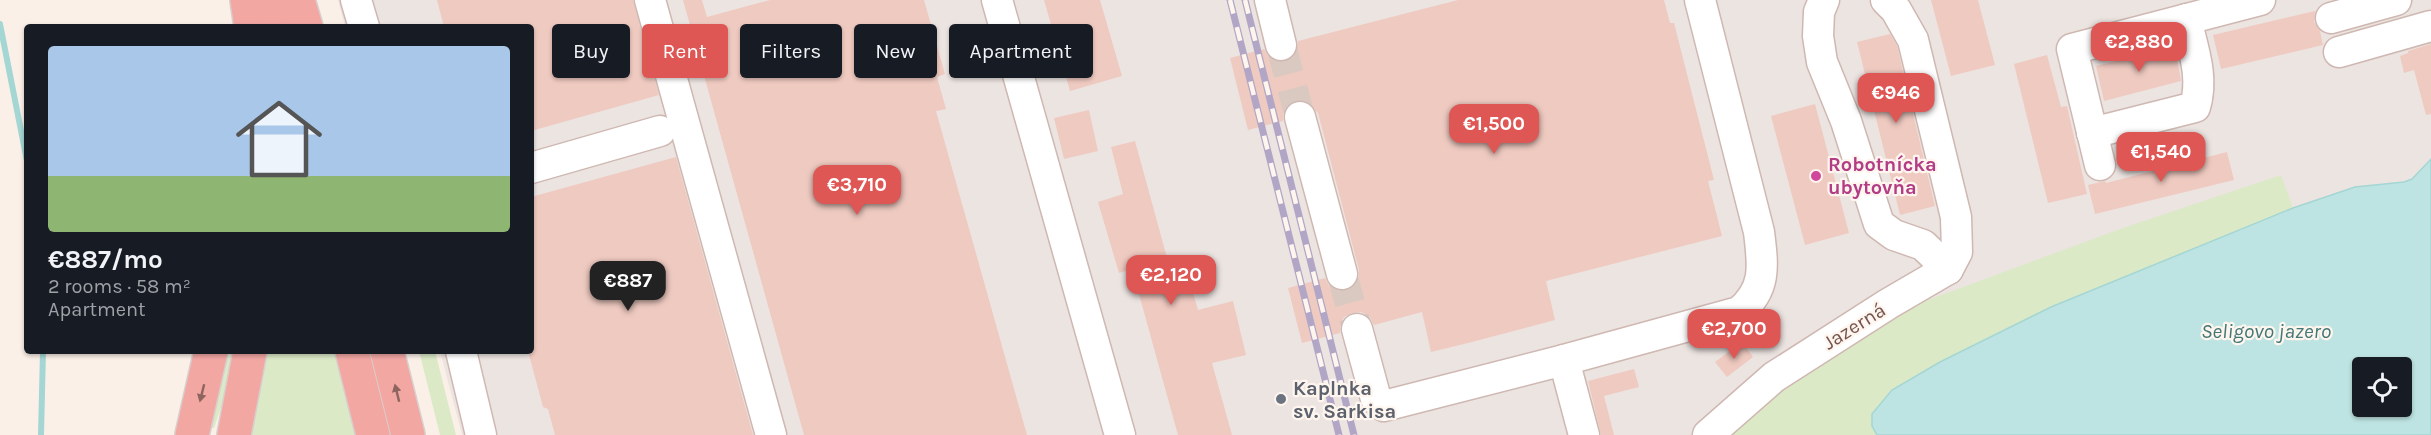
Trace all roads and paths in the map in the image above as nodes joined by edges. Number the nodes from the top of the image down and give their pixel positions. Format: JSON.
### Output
{"nodes":[{"id":1,"x":247,"y":0,"type":"edge"},
{"id":2,"x":271,"y":0,"type":"edge"},
{"id":3,"x":298,"y":0,"type":"edge"},
{"id":4,"x":356,"y":0,"type":"edge"},
{"id":5,"x":650,"y":0,"type":"edge"},
{"id":6,"x":997,"y":0,"type":"edge"},
{"id":7,"x":1270,"y":0,"type":"edge"},
{"id":8,"x":1700,"y":0,"type":"edge"},
{"id":9,"x":1824,"y":0,"type":"edge"},
{"id":10,"x":1886,"y":0,"type":"edge"},
{"id":11,"x":2260,"y":0,"type":"edge"},
{"id":12,"x":2396,"y":0,"type":"edge"},
{"id":13,"x":2331,"y":18,"type":"dead end"},
{"id":14,"x":2186,"y":19,"type":"junction"},
{"id":15,"x":251,"y":24,"type":"edge"},
{"id":16,"x":276,"y":24,"type":"edge"},
{"id":17,"x":305,"y":24,"type":"edge"},
{"id":18,"x":363,"y":24,"type":"edge"},
{"id":19,"x":2431,"y":26,"type":"edge"},
{"id":20,"x":1281,"y":45,"type":"tunnel mouth"},
{"id":21,"x":2339,"y":52,"type":"dead end"},
{"id":22,"x":1300,"y":117,"type":"tunnel mouth"},
{"id":23,"x":660,"y":131,"type":"dead end"},
{"id":24,"x":2092,"y":133,"type":"junction"},
{"id":25,"x":2100,"y":165,"type":"dead end"},
{"id":26,"x":534,"y":167,"type":"edge"},
{"id":27,"x":1948,"y":269,"type":"junction"},
{"id":28,"x":1342,"y":274,"type":"tunnel mouth"},
{"id":29,"x":1357,"y":329,"type":"tunnel mouth"},
{"id":30,"x":211,"y":354,"type":"edge"},
{"id":31,"x":249,"y":354,"type":"edge"},
{"id":32,"x":353,"y":354,"type":"edge"},
{"id":33,"x":388,"y":354,"type":"edge"},
{"id":34,"x":462,"y":354,"type":"edge"},
{"id":35,"x":1564,"y":360,"type":"junction"},
{"id":36,"x":192,"y":435,"type":"edge"},
{"id":37,"x":234,"y":435,"type":"edge"},
{"id":38,"x":373,"y":435,"type":"edge"},
{"id":39,"x":408,"y":435,"type":"edge"},
{"id":40,"x":481,"y":435,"type":"edge"},
{"id":41,"x":771,"y":435,"type":"edge"},
{"id":42,"x":1120,"y":435,"type":"edge"},
{"id":43,"x":1584,"y":435,"type":"edge"},
{"id":44,"x":1708,"y":435,"type":"edge"}],
"edges":[{"from":1,"to":15,"type":"highway"},
{"from":2,"to":16,"type":"highway"},
{"from":3,"to":17,"type":"highway"},
{"from":4,"to":18,"type":"lane"},
{"from":5,"to":41,"type":"lane"},
{"from":6,"to":42,"type":"lane"},
{"from":7,"to":20,"type":"lane"},
{"from":8,"to":35,"type":"lane"},
{"from":9,"to":27,"type":"lane"},
{"from":10,"to":27,"type":"lane"},
{"from":11,"to":14,"type":"lane"},
{"from":12,"to":13,"type":"lane"},
{"from":14,"to":24,"type":"lane"},
{"from":14,"to":24,"type":"lane"},
{"from":19,"to":21,"type":"lane"},
{"from":22,"to":28,"type":"lane"},
{"from":23,"to":26,"type":"lane"},
{"from":24,"to":25,"type":"lane"},
{"from":27,"to":44,"type":"lane","name":"Jazerná"},
{"from":29,"to":35,"type":"lane"},
{"from":30,"to":36,"type":"highway","one_way":true},
{"from":31,"to":37,"type":"highway"},
{"from":32,"to":38,"type":"highway"},
{"from":39,"to":33,"type":"highway","one_way":true},
{"from":34,"to":40,"type":"lane"},
{"from":35,"to":43,"type":"lane"}]}
